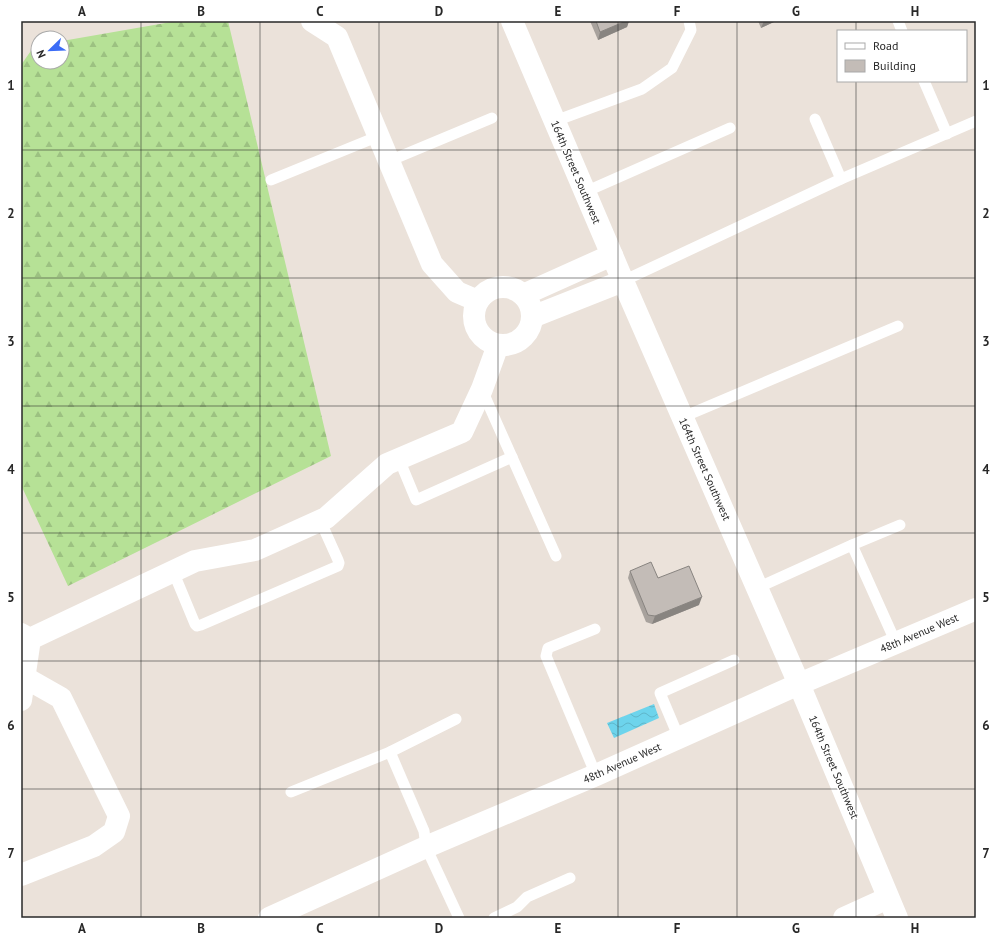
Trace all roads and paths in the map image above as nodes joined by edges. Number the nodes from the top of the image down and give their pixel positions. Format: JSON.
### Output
{"nodes":[{"id":1,"x":312,"y":21,"type":"edge"},
{"id":2,"x":512,"y":21,"type":"edge"},
{"id":3,"x":689,"y":21,"type":"edge"},
{"id":4,"x":924,"y":82,"type":"edge"},
{"id":5,"x":492,"y":118,"type":"dead end"},
{"id":6,"x":815,"y":119,"type":"dead end"},
{"id":7,"x":976,"y":120,"type":"edge"},
{"id":8,"x":554,"y":121,"type":"junction"},
{"id":9,"x":730,"y":128,"type":"dead end"},
{"id":10,"x":947,"y":134,"type":"junction"},
{"id":11,"x":379,"y":136,"type":"junction"},
{"id":12,"x":389,"y":161,"type":"junction"},
{"id":13,"x":841,"y":179,"type":"junction"},
{"id":14,"x":271,"y":180,"type":"dead end"},
{"id":15,"x":585,"y":192,"type":"junction"},
{"id":16,"x":612,"y":255,"type":"junction"},
{"id":17,"x":623,"y":281,"type":"junction"},
{"id":18,"x":523,"y":295,"type":"junction"},
{"id":19,"x":478,"y":301,"type":"junction"},
{"id":20,"x":532,"y":317,"type":"junction"},
{"id":21,"x":898,"y":326,"type":"dead end"},
{"id":22,"x":498,"y":345,"type":"junction"},
{"id":23,"x":482,"y":389,"type":"junction"},
{"id":24,"x":683,"y":417,"type":"junction"},
{"id":25,"x":512,"y":458,"type":"junction"},
{"id":26,"x":399,"y":459,"type":"junction"},
{"id":27,"x":320,"y":520,"type":"junction"},
{"id":28,"x":900,"y":525,"type":"dead end"},
{"id":29,"x":852,"y":545,"type":"junction"},
{"id":30,"x":556,"y":556,"type":"dead end"},
{"id":31,"x":173,"y":571,"type":"junction"},
{"id":32,"x":757,"y":588,"type":"junction"},
{"id":33,"x":976,"y":609,"type":"edge"},
{"id":34,"x":595,"y":629,"type":"dead end"},
{"id":35,"x":26,"y":636,"type":"edge"},
{"id":36,"x":896,"y":643,"type":"junction"},
{"id":37,"x":734,"y":660,"type":"dead end"},
{"id":38,"x":24,"y":677,"type":"junction"},
{"id":39,"x":799,"y":684,"type":"junction"},
{"id":40,"x":21,"y":700,"type":"edge"},
{"id":41,"x":456,"y":719,"type":"dead end"},
{"id":42,"x":679,"y":738,"type":"junction"},
{"id":43,"x":390,"y":752,"type":"junction"},
{"id":44,"x":596,"y":775,"type":"junction"},
{"id":45,"x":291,"y":792,"type":"dead end"},
{"id":46,"x":426,"y":847,"type":"junction"},
{"id":47,"x":21,"y":876,"type":"edge"},
{"id":48,"x":570,"y":878,"type":"dead end"},
{"id":49,"x":888,"y":898,"type":"junction"},
{"id":50,"x":269,"y":918,"type":"edge"},
{"id":51,"x":459,"y":918,"type":"edge"},
{"id":52,"x":494,"y":918,"type":"edge"},
{"id":53,"x":844,"y":918,"type":"edge"},
{"id":54,"x":897,"y":918,"type":"edge"}],
"edges":[{"from":1,"to":11,"type":"street"},
{"from":2,"to":8,"type":"street","name":"164th Street Southwest"},
{"from":3,"to":8,"type":"lane"},
{"from":4,"to":10,"type":"lane"},
{"from":5,"to":12,"type":"lane"},
{"from":6,"to":13,"type":"lane"},
{"from":7,"to":10,"type":"lane"},
{"from":8,"to":15,"type":"street","name":"164th Street Southwest"},
{"from":9,"to":15,"type":"lane"},
{"from":10,"to":13,"type":"lane"},
{"from":11,"to":12,"type":"street"},
{"from":11,"to":14,"type":"lane"},
{"from":12,"to":19,"type":"street"},
{"from":13,"to":17,"type":"lane"},
{"from":15,"to":16,"type":"street","name":"164th Street Southwest"},
{"from":16,"to":17,"type":"street","name":"164th Street Southwest"},
{"from":16,"to":18,"type":"street"},
{"from":17,"to":20,"type":"street"},
{"from":17,"to":24,"type":"street","name":"164th Street Southwest"},
{"from":18,"to":19,"type":"street"},
{"from":18,"to":20,"type":"street"},
{"from":19,"to":22,"type":"street"},
{"from":20,"to":22,"type":"street"},
{"from":21,"to":24,"type":"lane"},
{"from":22,"to":23,"type":"street"},
{"from":23,"to":25,"type":"lane"},
{"from":23,"to":26,"type":"street"},
{"from":24,"to":32,"type":"street","name":"164th Street Southwest"},
{"from":25,"to":26,"type":"lane"},
{"from":25,"to":30,"type":"lane"},
{"from":26,"to":27,"type":"street"},
{"from":27,"to":31,"type":"street"},
{"from":27,"to":31,"type":"lane"},
{"from":28,"to":29,"type":"lane"},
{"from":29,"to":32,"type":"lane"},
{"from":29,"to":36,"type":"lane"},
{"from":31,"to":35,"type":"street"},
{"from":32,"to":39,"type":"street","name":"164th Street Southwest"},
{"from":33,"to":36,"type":"street","name":"48th Avenue West"},
{"from":34,"to":44,"type":"lane"},
{"from":35,"to":38,"type":"street"},
{"from":36,"to":39,"type":"street","name":"48th Avenue West"},
{"from":37,"to":42,"type":"lane"},
{"from":38,"to":40,"type":"street"},
{"from":38,"to":47,"type":"street"},
{"from":39,"to":42,"type":"street","name":"48th Avenue West"},
{"from":39,"to":49,"type":"street","name":"164th Street Southwest"},
{"from":41,"to":43,"type":"lane"},
{"from":42,"to":44,"type":"street","name":"48th Avenue West"},
{"from":43,"to":45,"type":"lane"},
{"from":43,"to":46,"type":"lane"},
{"from":44,"to":46,"type":"street","name":"48th Avenue West"},
{"from":46,"to":50,"type":"street","name":"48th Avenue West"},
{"from":46,"to":51,"type":"lane"},
{"from":48,"to":52,"type":"lane"},
{"from":49,"to":53,"type":"street"},
{"from":49,"to":54,"type":"street","name":"164th Street Southwest"}]}
